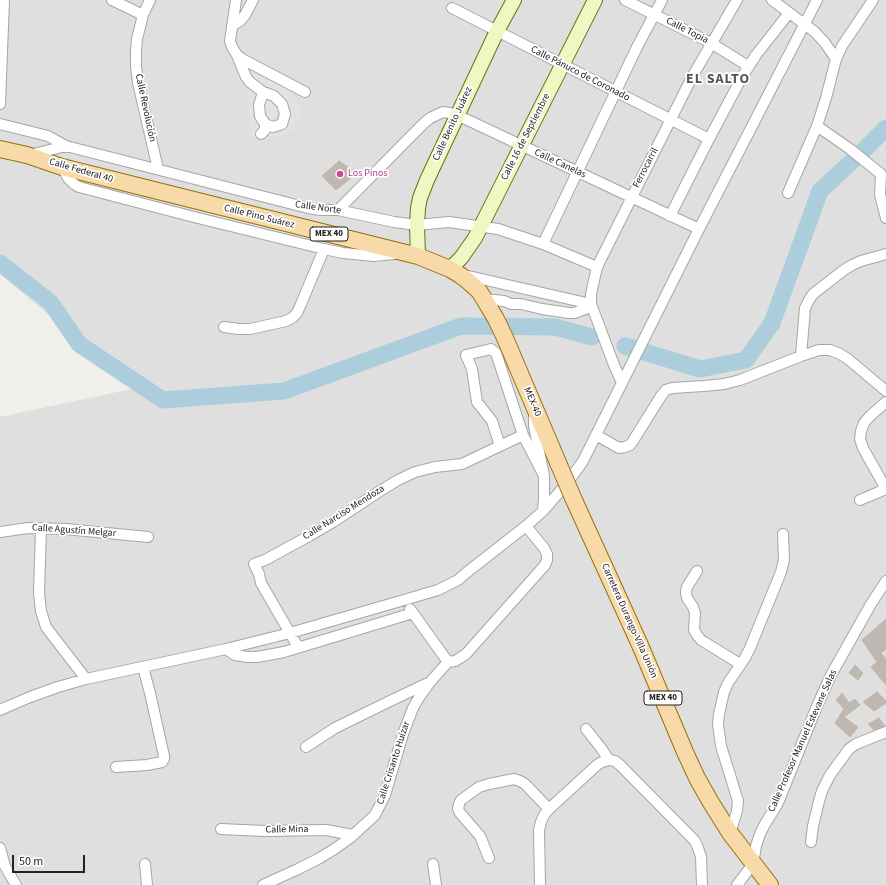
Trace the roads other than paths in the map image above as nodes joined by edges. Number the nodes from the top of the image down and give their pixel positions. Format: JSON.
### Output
{"nodes":[{"id":1,"x":4,"y":0,"type":"edge"},
{"id":2,"x":112,"y":0,"type":"edge"},
{"id":3,"x":150,"y":0,"type":"edge"},
{"id":4,"x":236,"y":0,"type":"edge"},
{"id":5,"x":254,"y":0,"type":"edge"},
{"id":6,"x":514,"y":0,"type":"edge"},
{"id":7,"x":595,"y":0,"type":"edge"},
{"id":8,"x":625,"y":0,"type":"edge"},
{"id":9,"x":662,"y":0,"type":"edge"},
{"id":10,"x":737,"y":0,"type":"edge"},
{"id":11,"x":772,"y":0,"type":"edge"},
{"id":12,"x":817,"y":0,"type":"edge"},
{"id":13,"x":873,"y":0,"type":"edge"},
{"id":14,"x":452,"y":8,"type":"dead end"},
{"id":15,"x":789,"y":13,"type":"junction"},
{"id":16,"x":143,"y":15,"type":"junction"},
{"id":17,"x":654,"y":15,"type":"junction"},
{"id":18,"x":805,"y":24,"type":"junction"},
{"id":19,"x":232,"y":26,"type":"junction"},
{"id":20,"x":497,"y":31,"type":"junction"},
{"id":21,"x":711,"y":43,"type":"junction"},
{"id":22,"x":237,"y":55,"type":"junction"},
{"id":23,"x":836,"y":59,"type":"junction"},
{"id":24,"x":562,"y":65,"type":"junction"},
{"id":25,"x":748,"y":66,"type":"junction"},
{"id":26,"x":263,"y":92,"type":"junction"},
{"id":27,"x":305,"y":92,"type":"dead end"},
{"id":28,"x":616,"y":92,"type":"junction"},
{"id":29,"x":0,"y":104,"type":"edge"},
{"id":30,"x":457,"y":114,"type":"junction"},
{"id":31,"x":670,"y":120,"type":"junction"},
{"id":32,"x":0,"y":124,"type":"edge"},
{"id":33,"x":265,"y":124,"type":"junction"},
{"id":34,"x":817,"y":126,"type":"junction"},
{"id":35,"x":261,"y":134,"type":"dead end"},
{"id":36,"x":709,"y":139,"type":"junction"},
{"id":37,"x":66,"y":146,"type":"junction"},
{"id":38,"x":522,"y":146,"type":"junction"},
{"id":39,"x":0,"y":149,"type":"edge"},
{"id":40,"x":27,"y":155,"type":"junction"},
{"id":41,"x":62,"y":167,"type":"junction"},
{"id":42,"x":158,"y":169,"type":"junction"},
{"id":43,"x":883,"y":170,"type":"edge"},
{"id":44,"x":578,"y":172,"type":"junction"},
{"id":45,"x":162,"y":193,"type":"joint"},
{"id":46,"x":788,"y":193,"type":"dead end"},
{"id":47,"x":631,"y":198,"type":"junction"},
{"id":48,"x":338,"y":210,"type":"junction"},
{"id":49,"x":670,"y":216,"type":"junction"},
{"id":50,"x":886,"y":218,"type":"edge"},
{"id":51,"x":417,"y":225,"type":"junction"},
{"id":52,"x":480,"y":226,"type":"junction"},
{"id":53,"x":699,"y":229,"type":"junction"},
{"id":54,"x":543,"y":244,"type":"junction"},
{"id":55,"x":324,"y":249,"type":"junction"},
{"id":56,"x":402,"y":252,"type":"junction"},
{"id":57,"x":886,"y":254,"type":"edge"},
{"id":58,"x":418,"y":256,"type":"junction"},
{"id":59,"x":597,"y":267,"type":"junction"},
{"id":60,"x":455,"y":272,"type":"junction"},
{"id":61,"x":484,"y":298,"type":"junction"},
{"id":62,"x":591,"y":304,"type":"junction"},
{"id":63,"x":224,"y":327,"type":"dead end"},
{"id":64,"x":801,"y":356,"type":"junction"},
{"id":65,"x":622,"y":383,"type":"junction"},
{"id":66,"x":886,"y":391,"type":"edge"},
{"id":67,"x":886,"y":402,"type":"edge"},
{"id":68,"x":534,"y":407,"type":"junction"},
{"id":69,"x":596,"y":435,"type":"junction"},
{"id":70,"x":523,"y":436,"type":"junction"},
{"id":71,"x":500,"y":446,"type":"junction"},
{"id":72,"x":544,"y":476,"type":"junction"},
{"id":73,"x":574,"y":500,"type":"joint"},
{"id":74,"x":860,"y":500,"type":"dead end"},
{"id":75,"x":543,"y":511,"type":"junction"},
{"id":76,"x":526,"y":526,"type":"junction"},
{"id":77,"x":41,"y":528,"type":"junction"},
{"id":78,"x":0,"y":532,"type":"edge"},
{"id":79,"x":783,"y":534,"type":"dead end"},
{"id":80,"x":148,"y":537,"type":"dead end"},
{"id":81,"x":698,"y":571,"type":"dead end"},
{"id":82,"x":886,"y":581,"type":"edge"},
{"id":83,"x":404,"y":600,"type":"junction"},
{"id":84,"x":413,"y":613,"type":"junction"},
{"id":85,"x":341,"y":619,"type":"junction"},
{"id":86,"x":290,"y":633,"type":"junction"},
{"id":87,"x":346,"y":633,"type":"junction"},
{"id":88,"x":298,"y":647,"type":"junction"},
{"id":89,"x":226,"y":649,"type":"junction"},
{"id":90,"x":448,"y":662,"type":"junction"},
{"id":91,"x":740,"y":664,"type":"junction"},
{"id":92,"x":143,"y":667,"type":"junction"},
{"id":93,"x":86,"y":679,"type":"junction"},
{"id":94,"x":430,"y":682,"type":"junction"},
{"id":95,"x":0,"y":710,"type":"edge"},
{"id":96,"x":586,"y":729,"type":"dead end"},
{"id":97,"x":886,"y":732,"type":"edge"},
{"id":98,"x":306,"y":747,"type":"dead end"},
{"id":99,"x":609,"y":760,"type":"junction"},
{"id":100,"x":116,"y":767,"type":"dead end"},
{"id":101,"x":549,"y":809,"type":"junction"},
{"id":102,"x":221,"y":829,"type":"dead end"},
{"id":103,"x":730,"y":833,"type":"junction"},
{"id":104,"x":353,"y":835,"type":"junction"},
{"id":105,"x":811,"y":842,"type":"dead end"},
{"id":106,"x":1,"y":850,"type":"edge"},
{"id":107,"x":489,"y":858,"type":"dead end"},
{"id":108,"x":144,"y":864,"type":"dead end"},
{"id":109,"x":433,"y":864,"type":"dead end"},
{"id":110,"x":753,"y":864,"type":"junction"},
{"id":111,"x":16,"y":885,"type":"edge"},
{"id":112,"x":147,"y":885,"type":"edge"},
{"id":113,"x":263,"y":885,"type":"edge"},
{"id":114,"x":436,"y":885,"type":"edge"},
{"id":115,"x":540,"y":885,"type":"edge"},
{"id":116,"x":702,"y":885,"type":"edge"},
{"id":117,"x":737,"y":885,"type":"edge"},
{"id":118,"x":770,"y":885,"type":"edge"}],
"edges":[{"from":1,"to":29,"type":"street"},
{"from":2,"to":16,"type":"street"},
{"from":3,"to":16,"type":"street","name":"Calle Revolución"},
{"from":4,"to":19,"type":"street"},
{"from":5,"to":19,"type":"street"},
{"from":6,"to":20,"type":"street","name":"Calle Benito Juárez"},
{"from":7,"to":24,"type":"street","name":"Calle 16 de Septiembre"},
{"from":8,"to":17,"type":"street","name":"Calle Topia"},
{"from":9,"to":17,"type":"street"},
{"from":10,"to":21,"type":"street","name":"Ferrocarril"},
{"from":11,"to":15,"type":"street"},
{"from":12,"to":18,"type":"street"},
{"from":13,"to":23,"type":"street"},
{"from":14,"to":20,"type":"street","name":"Calle Pánuco de Coronado"},
{"from":15,"to":18,"type":"street"},
{"from":15,"to":25,"type":"street"},
{"from":16,"to":42,"type":"street","name":"Calle Revolución"},
{"from":17,"to":21,"type":"street","name":"Calle Topia"},
{"from":17,"to":28,"type":"street"},
{"from":18,"to":23,"type":"street"},
{"from":18,"to":53,"type":"street"},
{"from":19,"to":22,"type":"street"},
{"from":20,"to":24,"type":"street","name":"Calle Pánuco de Coronado"},
{"from":20,"to":30,"type":"street","name":"Calle Benito Juárez"},
{"from":21,"to":25,"type":"street","name":"Calle Topia"},
{"from":21,"to":31,"type":"street","name":"Ferrocarril"},
{"from":22,"to":26,"type":"street"},
{"from":22,"to":27,"type":"street"},
{"from":23,"to":34,"type":"street"},
{"from":24,"to":28,"type":"street","name":"Calle Pánuco de Coronado"},
{"from":24,"to":38,"type":"street","name":"Calle 16 de Septiembre"},
{"from":25,"to":36,"type":"street"},
{"from":26,"to":33,"type":"street"},
{"from":26,"to":33,"type":"street"},
{"from":28,"to":31,"type":"street","name":"Calle Pánuco de Coronado"},
{"from":28,"to":44,"type":"street"},
{"from":30,"to":38,"type":"street","name":"Calle Canelas"},
{"from":30,"to":48,"type":"street","name":"Calle Canelas"},
{"from":30,"to":51,"type":"street","name":"Calle Benito Juárez"},
{"from":31,"to":36,"type":"street","name":"Calle Pánuco de Coronado"},
{"from":31,"to":47,"type":"street","name":"Ferrocarril"},
{"from":32,"to":37,"type":"street"},
{"from":33,"to":35,"type":"street"},
{"from":34,"to":43,"type":"street"},
{"from":34,"to":46,"type":"street"},
{"from":36,"to":49,"type":"street"},
{"from":37,"to":40,"type":"street"},
{"from":37,"to":42,"type":"street","name":"Calle Norte"},
{"from":38,"to":44,"type":"street","name":"Calle Canelas"},
{"from":38,"to":52,"type":"street","name":"Calle 16 de Septiembre"},
{"from":39,"to":40,"type":"main road","name":"Calle Federal 40","number":"MEX 40"},
{"from":40,"to":41,"type":"main road","name":"Calle Federal 40","number":"MEX 40"},
{"from":41,"to":45,"type":"main road","name":"Calle Federal 40","number":"MEX 40"},
{"from":41,"to":55,"type":"street"},
{"from":42,"to":48,"type":"street","name":"Calle Norte"},
{"from":43,"to":50,"type":"street"},
{"from":44,"to":47,"type":"street","name":"Calle Canelas"},
{"from":44,"to":54,"type":"street"},
{"from":45,"to":56,"type":"main road","name":"Calle Pino Suárez","number":"MEX 40"},
{"from":47,"to":49,"type":"street","name":"Calle Canelas"},
{"from":47,"to":59,"type":"street","name":"Ferrocarril"},
{"from":48,"to":51,"type":"street","name":"Calle Norte"},
{"from":49,"to":53,"type":"street","name":"Calle Canelas"},
{"from":51,"to":52,"type":"street","name":"Calle Norte"},
{"from":51,"to":58,"type":"street","name":"Calle Benito Juárez"},
{"from":52,"to":54,"type":"street","name":"Calle Norte"},
{"from":52,"to":60,"type":"street","name":"Calle 16 de Septiembre"},
{"from":53,"to":65,"type":"street"},
{"from":54,"to":59,"type":"street","name":"Calle Norte"},
{"from":55,"to":56,"type":"street"},
{"from":55,"to":63,"type":"street"},
{"from":56,"to":58,"type":"main road","name":"Calle Pino Suárez","number":"MEX 40"},
{"from":57,"to":64,"type":"street"},
{"from":58,"to":60,"type":"main road","name":"Calle Pino Suárez","number":"MEX 40"},
{"from":59,"to":62,"type":"street","name":"Ferrocarril"},
{"from":60,"to":61,"type":"main road","name":"Calle Pino Suárez","number":"MEX 40"},
{"from":60,"to":62,"type":"street"},
{"from":61,"to":62,"type":"street"},
{"from":61,"to":68,"type":"main road","name":"MEX-40","number":"MEX 40"},
{"from":62,"to":65,"type":"street","name":"Ferrocarril"},
{"from":64,"to":66,"type":"street"},
{"from":64,"to":69,"type":"street"},
{"from":65,"to":69,"type":"street"},
{"from":67,"to":74,"type":"street"},
{"from":68,"to":72,"type":"street"},
{"from":68,"to":73,"type":"main road","name":"MEX-40","number":"MEX 40","bridge":true},
{"from":69,"to":75,"type":"street"},
{"from":70,"to":71,"type":"street","name":"Calle Narciso Mendoza"},
{"from":70,"to":71,"type":"street"},
{"from":70,"to":72,"type":"street"},
{"from":71,"to":86,"type":"street","name":"Calle Narciso Mendoza"},
{"from":72,"to":75,"type":"street"},
{"from":73,"to":103,"type":"main road","name":"Carretera Durango-Villa Unión","number":"MEX 40"},
{"from":75,"to":76,"type":"street"},
{"from":76,"to":83,"type":"street"},
{"from":76,"to":90,"type":"street","name":"Calle Crisanto Huízar"},
{"from":77,"to":78,"type":"street","name":"Calle Agustín Melgar"},
{"from":77,"to":80,"type":"street","name":"Calle Agustín Melgar"},
{"from":77,"to":93,"type":"street"},
{"from":79,"to":91,"type":"street"},
{"from":81,"to":91,"type":"street"},
{"from":82,"to":110,"type":"street","name":"Calle Profesor Manuel Estevane Salas"},
{"from":83,"to":84,"type":"street"},
{"from":83,"to":85,"type":"street"},
{"from":84,"to":87,"type":"street"},
{"from":84,"to":90,"type":"street"},
{"from":85,"to":86,"type":"street"},
{"from":85,"to":87,"type":"street"},
{"from":86,"to":88,"type":"street","name":"Calle Narciso Mendoza"},
{"from":86,"to":89,"type":"street"},
{"from":87,"to":88,"type":"street"},
{"from":88,"to":89,"type":"street"},
{"from":89,"to":92,"type":"street"},
{"from":90,"to":94,"type":"street","name":"Calle Crisanto Huízar"},
{"from":91,"to":103,"type":"street"},
{"from":92,"to":93,"type":"street"},
{"from":92,"to":100,"type":"street"},
{"from":93,"to":95,"type":"street"},
{"from":94,"to":98,"type":"street"},
{"from":94,"to":104,"type":"street","name":"Calle Crisanto Huízar"},
{"from":96,"to":99,"type":"street"},
{"from":97,"to":105,"type":"street"},
{"from":99,"to":101,"type":"street"},
{"from":99,"to":116,"type":"street"},
{"from":101,"to":107,"type":"street"},
{"from":101,"to":115,"type":"street"},
{"from":102,"to":104,"type":"street","name":"Calle Mina"},
{"from":103,"to":110,"type":"main road","name":"Carretera Durango-Villa Unión","number":"MEX 40"},
{"from":104,"to":113,"type":"street","name":"Calle Crisanto Huízar"},
{"from":106,"to":111,"type":"street"},
{"from":108,"to":112,"type":"street"},
{"from":109,"to":114,"type":"street"},
{"from":110,"to":117,"type":"street"},
{"from":110,"to":118,"type":"main road","name":"Carretera Durango-Villa Unión","number":"MEX 40"}]}
